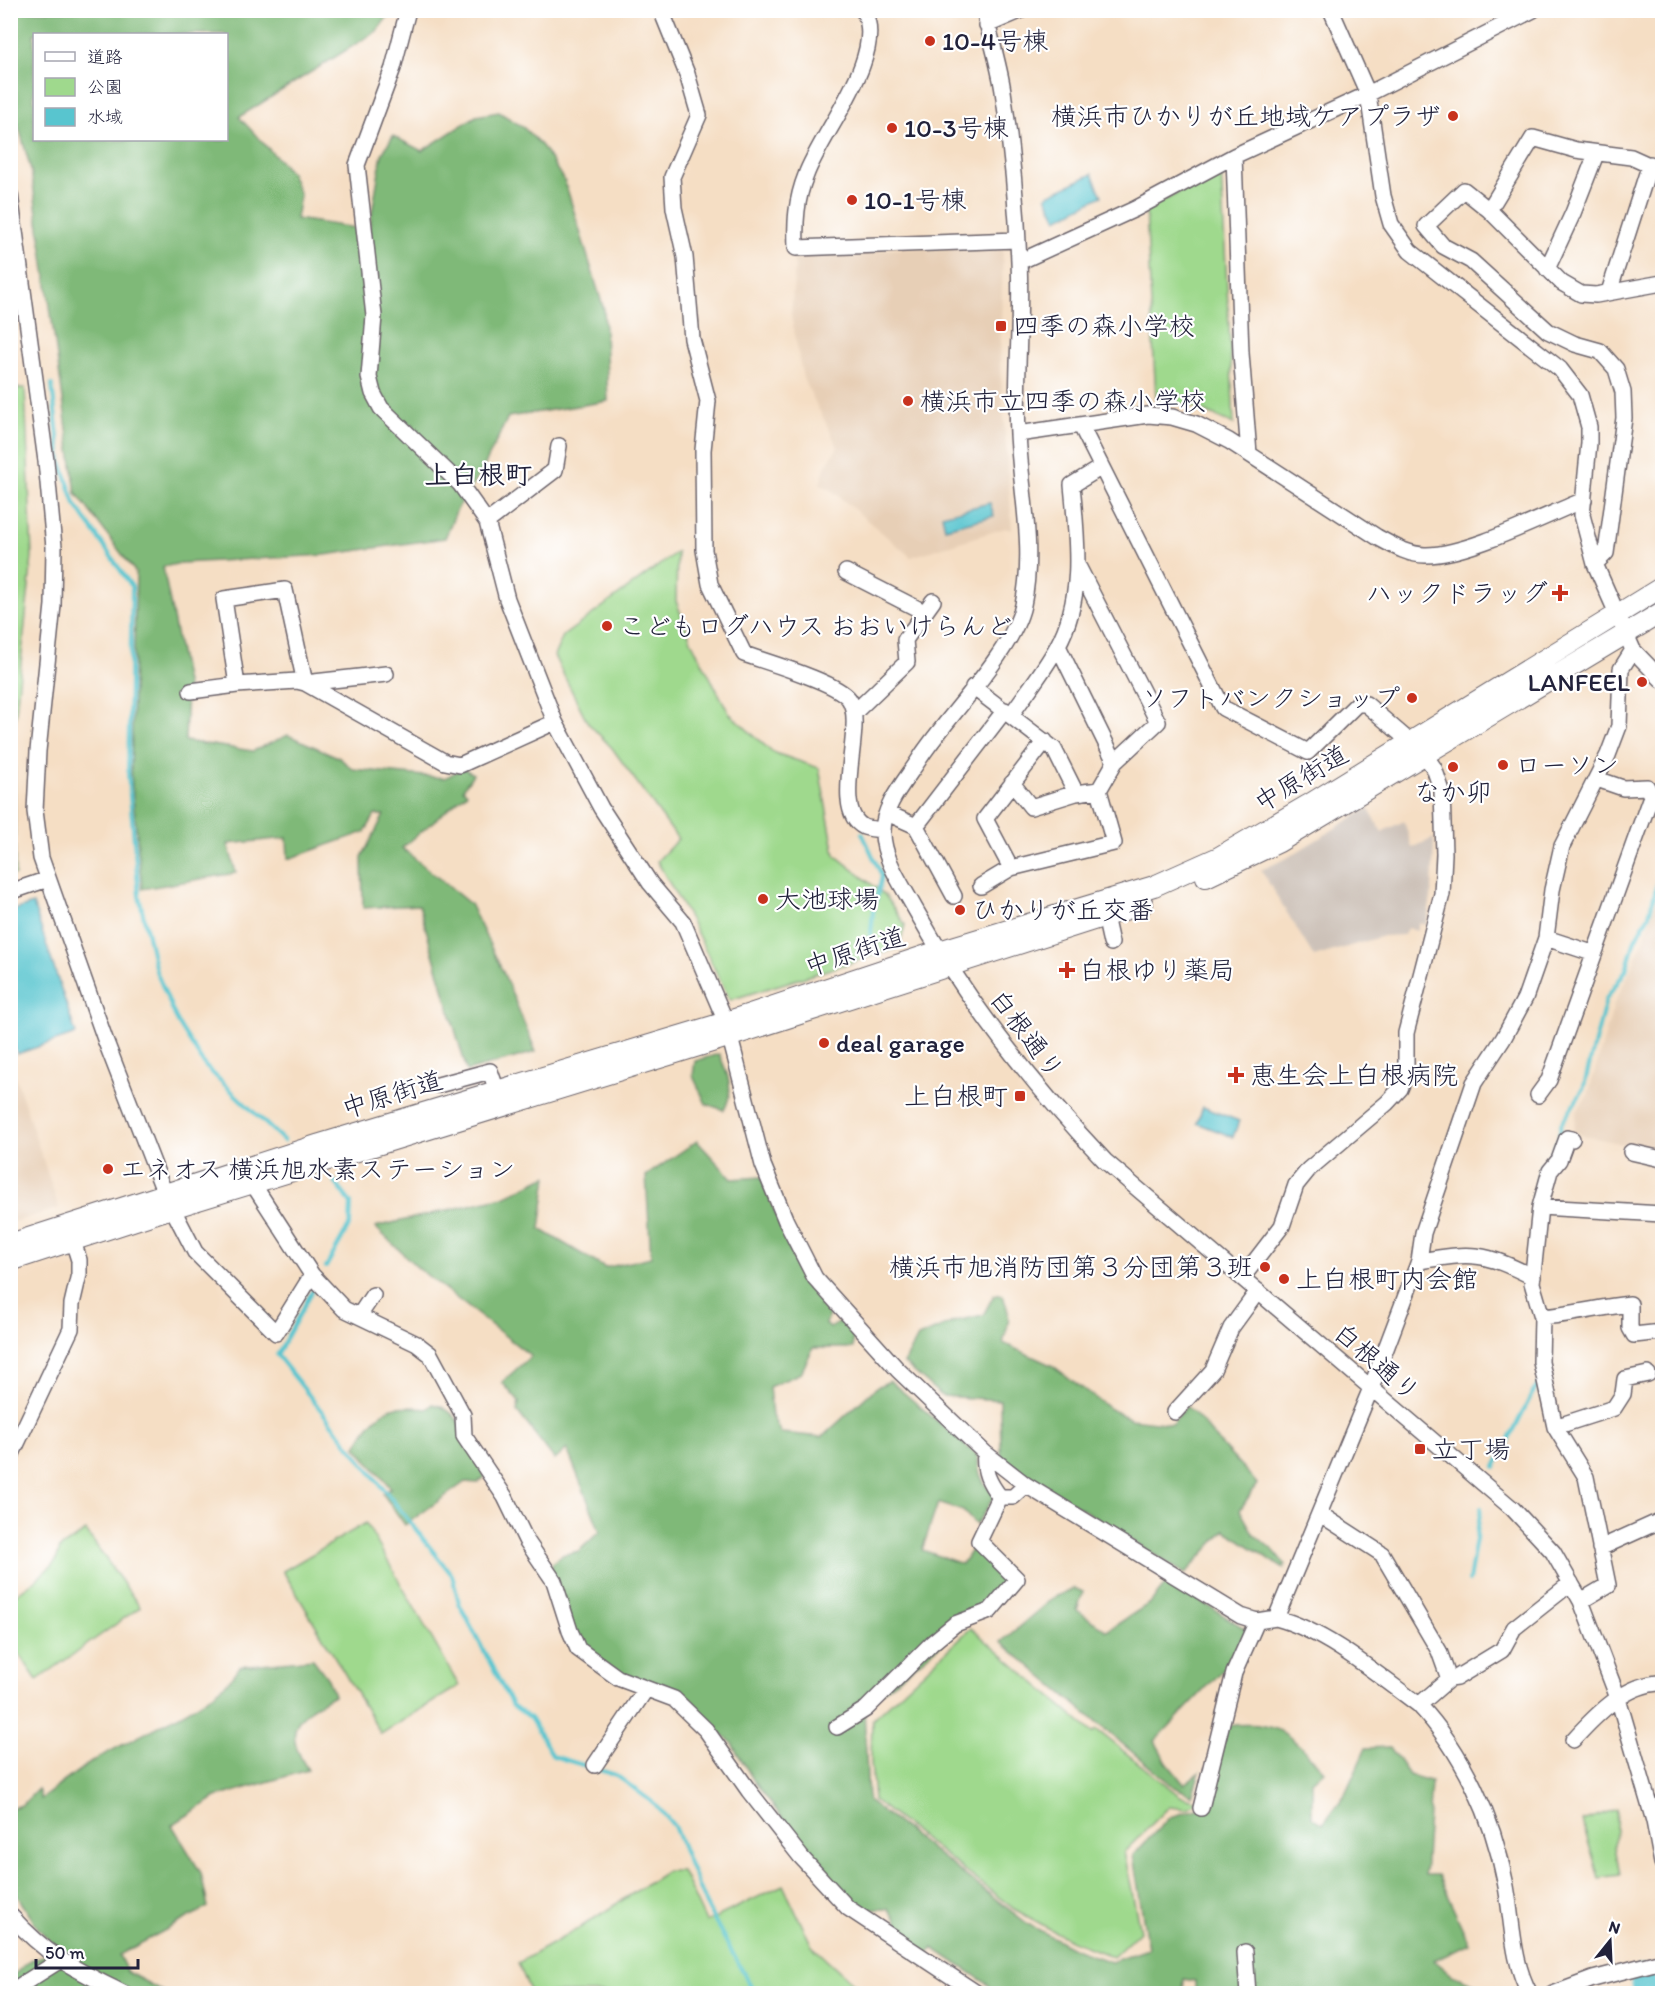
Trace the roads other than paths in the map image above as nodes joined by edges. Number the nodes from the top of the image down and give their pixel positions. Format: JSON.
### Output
{"nodes":[{"id":1,"x":408,"y":10,"type":"edge"},
{"id":2,"x":661,"y":10,"type":"edge"},
{"id":3,"x":863,"y":10,"type":"edge"},
{"id":4,"x":1022,"y":10,"type":"edge"},
{"id":5,"x":1331,"y":10,"type":"edge"},
{"id":6,"x":1533,"y":10,"type":"edge"},
{"id":7,"x":986,"y":18,"type":"edge"},
{"id":8,"x":1368,"y":94,"type":"junction"},
{"id":9,"x":1596,"y":154,"type":"junction"},
{"id":10,"x":1234,"y":156,"type":"junction"},
{"id":11,"x":1656,"y":168,"type":"edge"},
{"id":12,"x":10,"y":194,"type":"edge"},
{"id":13,"x":1489,"y":210,"type":"junction"},
{"id":14,"x":1017,"y":240,"type":"junction"},
{"id":15,"x":1019,"y":262,"type":"junction"},
{"id":16,"x":1547,"y":269,"type":"junction"},
{"id":17,"x":1662,"y":283,"type":"edge"},
{"id":18,"x":1609,"y":292,"type":"junction"},
{"id":19,"x":1081,"y":426,"type":"junction"},
{"id":20,"x":1018,"y":434,"type":"junction"},
{"id":21,"x":559,"y":446,"type":"dead end"},
{"id":22,"x":1249,"y":454,"type":"junction"},
{"id":23,"x":1100,"y":468,"type":"junction"},
{"id":24,"x":1584,"y":500,"type":"junction"},
{"id":25,"x":487,"y":522,"type":"junction"},
{"id":26,"x":1595,"y":564,"type":"junction"},
{"id":27,"x":1079,"y":568,"type":"junction"},
{"id":28,"x":846,"y":572,"type":"dead end"},
{"id":29,"x":1662,"y":588,"type":"edge"},
{"id":30,"x":1662,"y":612,"type":"edge"},
{"id":31,"x":1616,"y":617,"type":"junction"},
{"id":32,"x":1630,"y":643,"type":"junction"},
{"id":33,"x":1058,"y":646,"type":"junction"},
{"id":34,"x":386,"y":674,"type":"dead end"},
{"id":35,"x":1662,"y":680,"type":"edge"},
{"id":36,"x":305,"y":683,"type":"junction"},
{"id":37,"x":237,"y":685,"type":"junction"},
{"id":38,"x":973,"y":687,"type":"junction"},
{"id":39,"x":191,"y":691,"type":"dead end"},
{"id":40,"x":856,"y":711,"type":"junction"},
{"id":41,"x":1008,"y":713,"type":"junction"},
{"id":42,"x":555,"y":722,"type":"junction"},
{"id":43,"x":1045,"y":741,"type":"junction"},
{"id":44,"x":1418,"y":748,"type":"junction"},
{"id":45,"x":1115,"y":762,"type":"junction"},
{"id":46,"x":1597,"y":779,"type":"junction"},
{"id":47,"x":1012,"y":783,"type":"junction"},
{"id":48,"x":1099,"y":790,"type":"junction"},
{"id":49,"x":1076,"y":793,"type":"junction"},
{"id":50,"x":887,"y":813,"type":"junction"},
{"id":51,"x":916,"y":826,"type":"junction"},
{"id":52,"x":883,"y":830,"type":"junction"},
{"id":53,"x":1011,"y":867,"type":"junction"},
{"id":54,"x":48,"y":879,"type":"junction"},
{"id":55,"x":981,"y":886,"type":"dead end"},
{"id":56,"x":10,"y":892,"type":"edge"},
{"id":57,"x":954,"y":896,"type":"dead end"},
{"id":58,"x":1105,"y":916,"type":"junction"},
{"id":59,"x":1546,"y":938,"type":"junction"},
{"id":60,"x":1111,"y":943,"type":"dead end"},
{"id":61,"x":1592,"y":953,"type":"junction"},
{"id":62,"x":943,"y":959,"type":"junction"},
{"id":63,"x":727,"y":1030,"type":"junction"},
{"id":64,"x":438,"y":1086,"type":"dead end"},
{"id":65,"x":497,"y":1091,"type":"junction"},
{"id":66,"x":1538,"y":1095,"type":"dead end"},
{"id":67,"x":1572,"y":1139,"type":"dead end"},
{"id":68,"x":1631,"y":1152,"type":"dead end"},
{"id":69,"x":1662,"y":1159,"type":"edge"},
{"id":70,"x":253,"y":1184,"type":"junction"},
{"id":71,"x":168,"y":1201,"type":"junction"},
{"id":72,"x":1540,"y":1208,"type":"junction"},
{"id":73,"x":1662,"y":1214,"type":"edge"},
{"id":74,"x":73,"y":1241,"type":"junction"},
{"id":75,"x":10,"y":1244,"type":"edge"},
{"id":76,"x":10,"y":1261,"type":"edge"},
{"id":77,"x":1419,"y":1261,"type":"junction"},
{"id":78,"x":312,"y":1275,"type":"junction"},
{"id":79,"x":1533,"y":1277,"type":"junction"},
{"id":80,"x":1242,"y":1278,"type":"junction"},
{"id":81,"x":1258,"y":1291,"type":"junction"},
{"id":82,"x":374,"y":1295,"type":"dead end"},
{"id":83,"x":359,"y":1316,"type":"junction"},
{"id":84,"x":1542,"y":1317,"type":"junction"},
{"id":85,"x":1662,"y":1332,"type":"edge"},
{"id":86,"x":1648,"y":1374,"type":"dead end"},
{"id":87,"x":1371,"y":1388,"type":"junction"},
{"id":88,"x":1175,"y":1412,"type":"dead end"},
{"id":89,"x":1555,"y":1427,"type":"junction"},
{"id":90,"x":985,"y":1453,"type":"junction"},
{"id":91,"x":10,"y":1458,"type":"edge"},
{"id":92,"x":1026,"y":1485,"type":"junction"},
{"id":93,"x":1000,"y":1497,"type":"junction"},
{"id":94,"x":1320,"y":1514,"type":"junction"},
{"id":95,"x":1662,"y":1520,"type":"edge"},
{"id":96,"x":1600,"y":1548,"type":"junction"},
{"id":97,"x":1571,"y":1583,"type":"junction"},
{"id":98,"x":1581,"y":1601,"type":"junction"},
{"id":99,"x":1276,"y":1618,"type":"junction"},
{"id":100,"x":1257,"y":1620,"type":"junction"},
{"id":101,"x":1449,"y":1679,"type":"junction"},
{"id":102,"x":1662,"y":1683,"type":"edge"},
{"id":103,"x":646,"y":1689,"type":"junction"},
{"id":104,"x":1618,"y":1698,"type":"junction"},
{"id":105,"x":1419,"y":1705,"type":"junction"},
{"id":106,"x":837,"y":1727,"type":"dead end"},
{"id":107,"x":1573,"y":1740,"type":"dead end"},
{"id":108,"x":594,"y":1765,"type":"dead end"},
{"id":109,"x":1201,"y":1808,"type":"dead end"},
{"id":110,"x":1658,"y":1820,"type":"edge"},
{"id":111,"x":1662,"y":1863,"type":"edge"},
{"id":112,"x":10,"y":1915,"type":"edge"},
{"id":113,"x":1245,"y":1953,"type":"dead end"},
{"id":114,"x":59,"y":1960,"type":"junction"},
{"id":115,"x":1662,"y":1961,"type":"edge"},
{"id":116,"x":10,"y":1992,"type":"edge"},
{"id":117,"x":125,"y":1994,"type":"edge"},
{"id":118,"x":978,"y":1994,"type":"edge"},
{"id":119,"x":1248,"y":1994,"type":"edge"},
{"id":120,"x":1530,"y":1994,"type":"edge"},
{"id":121,"x":1554,"y":1994,"type":"edge"}],
"edges":[{"from":1,"to":25,"type":"street"},
{"from":2,"to":40,"type":"street"},
{"from":3,"to":14,"type":"street"},
{"from":4,"to":7,"type":"street"},
{"from":5,"to":8,"type":"street"},
{"from":6,"to":8,"type":"street"},
{"from":7,"to":14,"type":"street"},
{"from":8,"to":10,"type":"street"},
{"from":8,"to":24,"type":"street"},
{"from":9,"to":11,"type":"street"},
{"from":9,"to":13,"type":"street"},
{"from":9,"to":16,"type":"street"},
{"from":10,"to":15,"type":"street"},
{"from":10,"to":22,"type":"street"},
{"from":11,"to":18,"type":"street"},
{"from":12,"to":54,"type":"street"},
{"from":13,"to":16,"type":"street"},
{"from":13,"to":26,"type":"street"},
{"from":14,"to":15,"type":"street"},
{"from":15,"to":20,"type":"street"},
{"from":16,"to":18,"type":"street"},
{"from":17,"to":18,"type":"street"},
{"from":19,"to":20,"type":"street"},
{"from":19,"to":22,"type":"street"},
{"from":19,"to":23,"type":"street"},
{"from":20,"to":38,"type":"street"},
{"from":21,"to":25,"type":"street"},
{"from":22,"to":24,"type":"street"},
{"from":23,"to":27,"type":"street"},
{"from":23,"to":44,"type":"street"},
{"from":24,"to":26,"type":"street"},
{"from":25,"to":42,"type":"street"},
{"from":26,"to":31,"type":"street"},
{"from":27,"to":33,"type":"street"},
{"from":27,"to":45,"type":"street"},
{"from":28,"to":40,"type":"street"},
{"from":29,"to":31,"type":"main road","name":"中原街道"},
{"from":30,"to":32,"type":"main road","name":"中原街道"},
{"from":31,"to":32,"type":"street"},
{"from":31,"to":44,"type":"main road","name":"中原街道"},
{"from":32,"to":35,"type":"street"},
{"from":32,"to":44,"type":"main road","name":"中原街道"},
{"from":32,"to":46,"type":"street"},
{"from":33,"to":41,"type":"street"},
{"from":33,"to":45,"type":"street"},
{"from":34,"to":36,"type":"street"},
{"from":36,"to":37,"type":"street"},
{"from":36,"to":37,"type":"street"},
{"from":36,"to":42,"type":"street"},
{"from":37,"to":39,"type":"street"},
{"from":38,"to":41,"type":"street"},
{"from":38,"to":50,"type":"street"},
{"from":40,"to":52,"type":"street"},
{"from":41,"to":43,"type":"street"},
{"from":41,"to":51,"type":"street"},
{"from":42,"to":63,"type":"street"},
{"from":43,"to":47,"type":"street"},
{"from":43,"to":49,"type":"street"},
{"from":44,"to":58,"type":"main road","name":"中原街道"},
{"from":44,"to":62,"type":"main road","name":"中原街道"},
{"from":44,"to":80,"type":"street"},
{"from":45,"to":48,"type":"street"},
{"from":46,"to":59,"type":"street"},
{"from":46,"to":61,"type":"street"},
{"from":47,"to":49,"type":"street"},
{"from":47,"to":53,"type":"street"},
{"from":48,"to":49,"type":"street"},
{"from":48,"to":53,"type":"street"},
{"from":50,"to":51,"type":"street"},
{"from":50,"to":52,"type":"street"},
{"from":51,"to":57,"type":"street"},
{"from":52,"to":62,"type":"street","name":"白根通り"},
{"from":53,"to":55,"type":"street"},
{"from":54,"to":56,"type":"street"},
{"from":54,"to":71,"type":"street"},
{"from":58,"to":60,"type":"street"},
{"from":58,"to":62,"type":"main road","name":"中原街道"},
{"from":59,"to":61,"type":"street"},
{"from":59,"to":77,"type":"street"},
{"from":61,"to":66,"type":"street"},
{"from":62,"to":63,"type":"main road","name":"中原街道"},
{"from":62,"to":80,"type":"street","name":"白根通り"},
{"from":63,"to":65,"type":"main road","name":"中原街道"},
{"from":63,"to":70,"type":"main road","name":"中原街道"},
{"from":63,"to":90,"type":"street"},
{"from":64,"to":65,"type":"street"},
{"from":65,"to":71,"type":"main road","name":"中原街道"},
{"from":67,"to":72,"type":"street"},
{"from":68,"to":69,"type":"street"},
{"from":70,"to":71,"type":"main road","name":"中原街道"},
{"from":70,"to":78,"type":"street"},
{"from":71,"to":74,"type":"main road","name":"中原街道"},
{"from":71,"to":75,"type":"main road","name":"中原街道"},
{"from":71,"to":78,"type":"street"},
{"from":72,"to":73,"type":"street"},
{"from":72,"to":79,"type":"street"},
{"from":74,"to":76,"type":"main road","name":"中原街道"},
{"from":74,"to":91,"type":"street"},
{"from":77,"to":79,"type":"street"},
{"from":77,"to":87,"type":"street"},
{"from":78,"to":83,"type":"street"},
{"from":79,"to":84,"type":"street"},
{"from":80,"to":81,"type":"street","name":"白根通り"},
{"from":81,"to":87,"type":"street","name":"白根通り"},
{"from":81,"to":88,"type":"street"},
{"from":82,"to":83,"type":"street"},
{"from":83,"to":103,"type":"street"},
{"from":84,"to":85,"type":"street"},
{"from":84,"to":89,"type":"street"},
{"from":86,"to":89,"type":"street"},
{"from":87,"to":94,"type":"street"},
{"from":87,"to":97,"type":"street","name":"白根通り"},
{"from":89,"to":96,"type":"street"},
{"from":90,"to":92,"type":"street"},
{"from":90,"to":93,"type":"street"},
{"from":92,"to":93,"type":"street"},
{"from":92,"to":100,"type":"street"},
{"from":93,"to":106,"type":"street"},
{"from":94,"to":99,"type":"street"},
{"from":94,"to":101,"type":"street"},
{"from":95,"to":96,"type":"street"},
{"from":96,"to":98,"type":"street"},
{"from":97,"to":98,"type":"street","name":"白根通り"},
{"from":97,"to":101,"type":"street"},
{"from":98,"to":104,"type":"street","name":"白根通り"},
{"from":99,"to":100,"type":"street"},
{"from":99,"to":105,"type":"street"},
{"from":100,"to":109,"type":"street"},
{"from":101,"to":105,"type":"street"},
{"from":102,"to":104,"type":"street"},
{"from":103,"to":108,"type":"street"},
{"from":103,"to":118,"type":"street"},
{"from":104,"to":107,"type":"street"},
{"from":104,"to":110,"type":"street","name":"白根通り"},
{"from":105,"to":120,"type":"street"},
{"from":110,"to":111,"type":"street","name":"白根通り"},
{"from":112,"to":114,"type":"street"},
{"from":113,"to":119,"type":"street"},
{"from":114,"to":116,"type":"street"},
{"from":114,"to":117,"type":"street"},
{"from":115,"to":121,"type":"street"}]}
